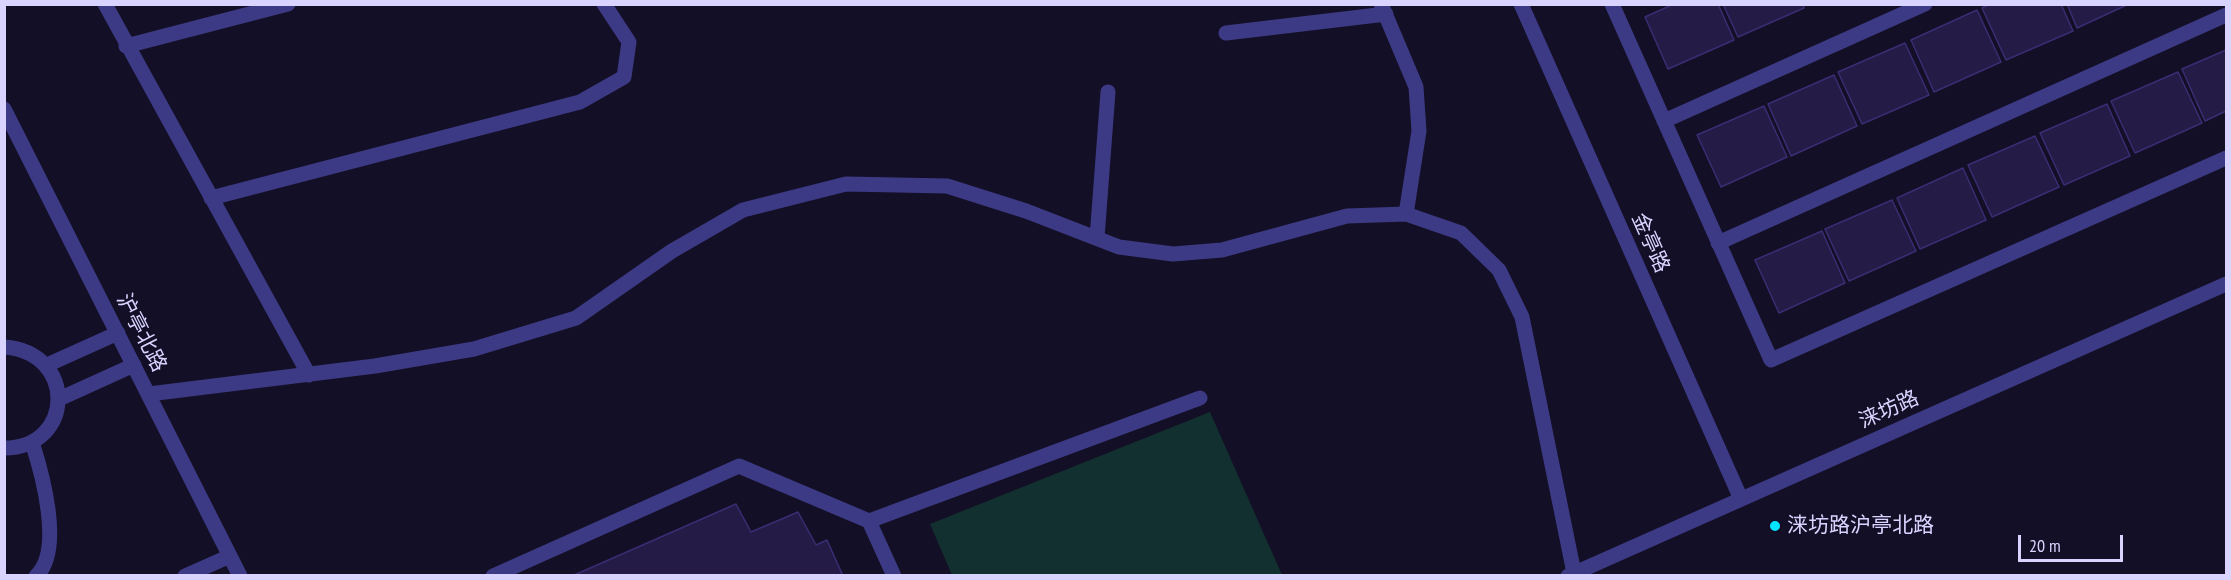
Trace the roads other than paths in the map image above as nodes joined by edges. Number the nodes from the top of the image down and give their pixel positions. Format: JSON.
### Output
{"nodes":[{"id":1,"x":105,"y":4,"type":"edge"},
{"id":2,"x":288,"y":4,"type":"edge"},
{"id":3,"x":604,"y":4,"type":"edge"},
{"id":4,"x":1521,"y":4,"type":"edge"},
{"id":5,"x":1612,"y":4,"type":"edge"},
{"id":6,"x":1925,"y":4,"type":"edge"},
{"id":7,"x":1384,"y":9,"type":"edge"},
{"id":8,"x":2226,"y":15,"type":"edge"},
{"id":9,"x":1226,"y":33,"type":"dead end"},
{"id":10,"x":126,"y":46,"type":"junction"},
{"id":11,"x":1108,"y":92,"type":"dead end"},
{"id":12,"x":4,"y":109,"type":"edge"},
{"id":13,"x":1664,"y":121,"type":"junction"},
{"id":14,"x":2226,"y":158,"type":"edge"},
{"id":15,"x":211,"y":198,"type":"junction"},
{"id":16,"x":1406,"y":214,"type":"junction"},
{"id":17,"x":1097,"y":238,"type":"junction"},
{"id":18,"x":1718,"y":243,"type":"junction"},
{"id":19,"x":2226,"y":284,"type":"edge"},
{"id":20,"x":118,"y":333,"type":"junction"},
{"id":21,"x":4,"y":347,"type":"edge"},
{"id":22,"x":47,"y":365,"type":"junction"},
{"id":23,"x":134,"y":365,"type":"junction"},
{"id":24,"x":309,"y":375,"type":"junction"},
{"id":25,"x":148,"y":394,"type":"junction"},
{"id":26,"x":1200,"y":398,"type":"dead end"},
{"id":27,"x":59,"y":399,"type":"junction"},
{"id":28,"x":32,"y":442,"type":"junction"},
{"id":29,"x":4,"y":448,"type":"edge"},
{"id":30,"x":1741,"y":499,"type":"junction"},
{"id":31,"x":869,"y":521,"type":"junction"},
{"id":32,"x":230,"y":556,"type":"junction"},
{"id":33,"x":1571,"y":574,"type":"edge"},
{"id":34,"x":36,"y":576,"type":"edge"},
{"id":35,"x":185,"y":576,"type":"edge"},
{"id":36,"x":240,"y":576,"type":"edge"},
{"id":37,"x":494,"y":576,"type":"edge"},
{"id":38,"x":894,"y":576,"type":"edge"}],
"edges":[{"from":1,"to":10,"type":"street"},
{"from":2,"to":10,"type":"street"},
{"from":3,"to":15,"type":"street"},
{"from":4,"to":30,"type":"street","name":"金亭路"},
{"from":5,"to":13,"type":"street"},
{"from":6,"to":13,"type":"street"},
{"from":7,"to":9,"type":"street"},
{"from":7,"to":16,"type":"street"},
{"from":8,"to":18,"type":"street"},
{"from":10,"to":15,"type":"street"},
{"from":11,"to":17,"type":"street"},
{"from":12,"to":20,"type":"street","name":"沪亭北路"},
{"from":13,"to":18,"type":"street"},
{"from":14,"to":18,"type":"street"},
{"from":15,"to":24,"type":"street"},
{"from":16,"to":17,"type":"street"},
{"from":16,"to":33,"type":"street"},
{"from":17,"to":24,"type":"street"},
{"from":19,"to":30,"type":"street","name":"涞坊路"},
{"from":20,"to":22,"type":"street"},
{"from":20,"to":23,"type":"street","name":"沪亭北路"},
{"from":21,"to":22,"type":"street"},
{"from":22,"to":27,"type":"street"},
{"from":23,"to":25,"type":"street","name":"沪亭北路"},
{"from":23,"to":27,"type":"street"},
{"from":24,"to":25,"type":"street"},
{"from":25,"to":32,"type":"street","name":"沪亭北路"},
{"from":26,"to":31,"type":"street"},
{"from":27,"to":28,"type":"street"},
{"from":28,"to":29,"type":"street"},
{"from":28,"to":34,"type":"street"},
{"from":30,"to":33,"type":"street","name":"涞坊路"},
{"from":31,"to":37,"type":"street"},
{"from":31,"to":38,"type":"street"},
{"from":32,"to":35,"type":"street"},
{"from":32,"to":36,"type":"street","name":"沪亭北路"}]}
